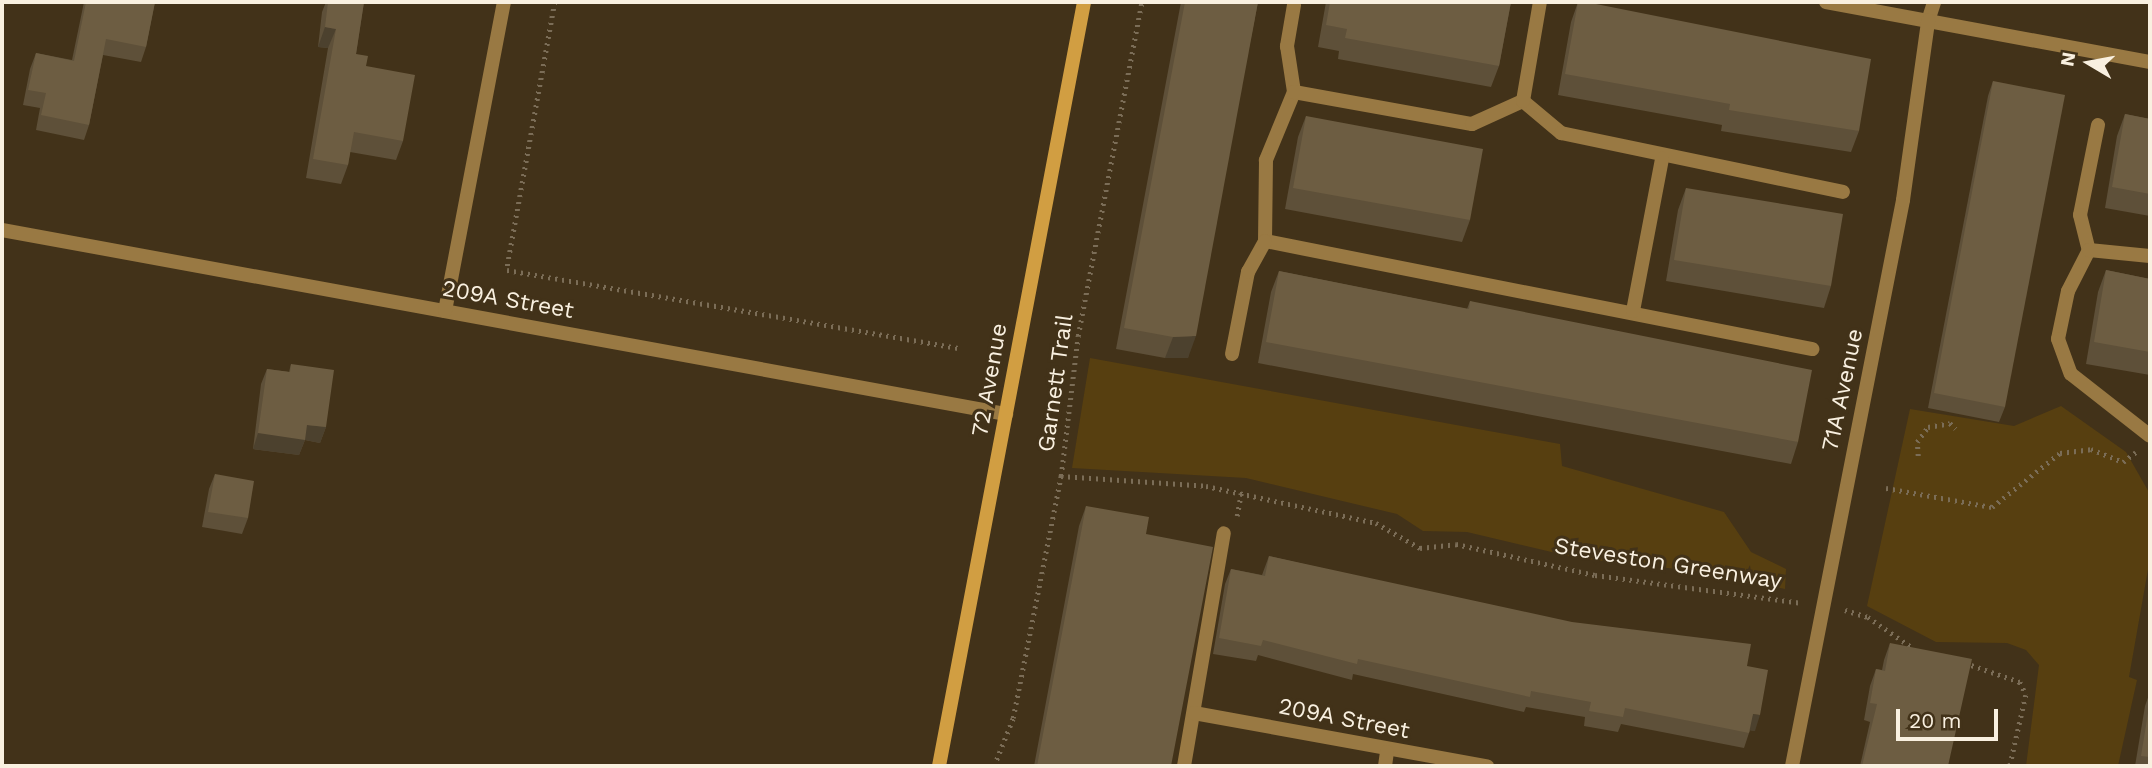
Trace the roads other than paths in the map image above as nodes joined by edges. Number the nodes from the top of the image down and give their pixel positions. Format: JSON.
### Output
{"nodes":[{"id":1,"x":504,"y":2,"type":"edge"},
{"id":2,"x":1084,"y":2,"type":"edge"},
{"id":3,"x":1540,"y":2,"type":"edge"},
{"id":4,"x":1826,"y":2,"type":"edge"},
{"id":5,"x":1934,"y":2,"type":"edge"},
{"id":6,"x":1294,"y":5,"type":"dead end"},
{"id":7,"x":1928,"y":22,"type":"junction"},
{"id":8,"x":2150,"y":62,"type":"edge"},
{"id":9,"x":1294,"y":92,"type":"junction"},
{"id":10,"x":1523,"y":101,"type":"junction"},
{"id":11,"x":2098,"y":125,"type":"dead end"},
{"id":12,"x":1662,"y":159,"type":"junction"},
{"id":13,"x":1843,"y":192,"type":"dead end"},
{"id":14,"x":2,"y":230,"type":"edge"},
{"id":15,"x":1265,"y":241,"type":"junction"},
{"id":16,"x":2089,"y":250,"type":"junction"},
{"id":17,"x":2150,"y":256,"type":"edge"},
{"id":18,"x":1633,"y":311,"type":"junction"},
{"id":19,"x":445,"y":312,"type":"junction"},
{"id":20,"x":1812,"y":349,"type":"dead end"},
{"id":21,"x":1232,"y":354,"type":"dead end"},
{"id":22,"x":1006,"y":414,"type":"junction"},
{"id":23,"x":2150,"y":436,"type":"edge"},
{"id":24,"x":1224,"y":533,"type":"dead end"},
{"id":25,"x":1194,"y":713,"type":"junction"},
{"id":26,"x":1386,"y":759,"type":"edge"},
{"id":27,"x":939,"y":766,"type":"edge"},
{"id":28,"x":1184,"y":766,"type":"edge"},
{"id":29,"x":1487,"y":766,"type":"edge"},
{"id":30,"x":1792,"y":766,"type":"edge"}],
"edges":[{"from":1,"to":19,"type":"street"},
{"from":2,"to":22,"type":"main road","name":"72 Avenue"},
{"from":3,"to":10,"type":"street"},
{"from":4,"to":7,"type":"street"},
{"from":5,"to":7,"type":"street","name":"71A Avenue"},
{"from":6,"to":9,"type":"street"},
{"from":7,"to":8,"type":"street"},
{"from":7,"to":30,"type":"street","name":"71A Avenue"},
{"from":9,"to":10,"type":"street"},
{"from":9,"to":15,"type":"street"},
{"from":10,"to":12,"type":"street"},
{"from":11,"to":16,"type":"street"},
{"from":12,"to":13,"type":"street"},
{"from":12,"to":18,"type":"street"},
{"from":14,"to":19,"type":"street","name":"209A Street"},
{"from":15,"to":18,"type":"street"},
{"from":15,"to":21,"type":"street"},
{"from":16,"to":17,"type":"street"},
{"from":16,"to":23,"type":"street"},
{"from":18,"to":20,"type":"street"},
{"from":19,"to":22,"type":"street","name":"209A Street"},
{"from":22,"to":27,"type":"main road","name":"72 Avenue"},
{"from":24,"to":25,"type":"street"},
{"from":25,"to":26,"type":"street","name":"209A Street"},
{"from":25,"to":28,"type":"street"},
{"from":26,"to":29,"type":"street","name":"209A Street"}]}
